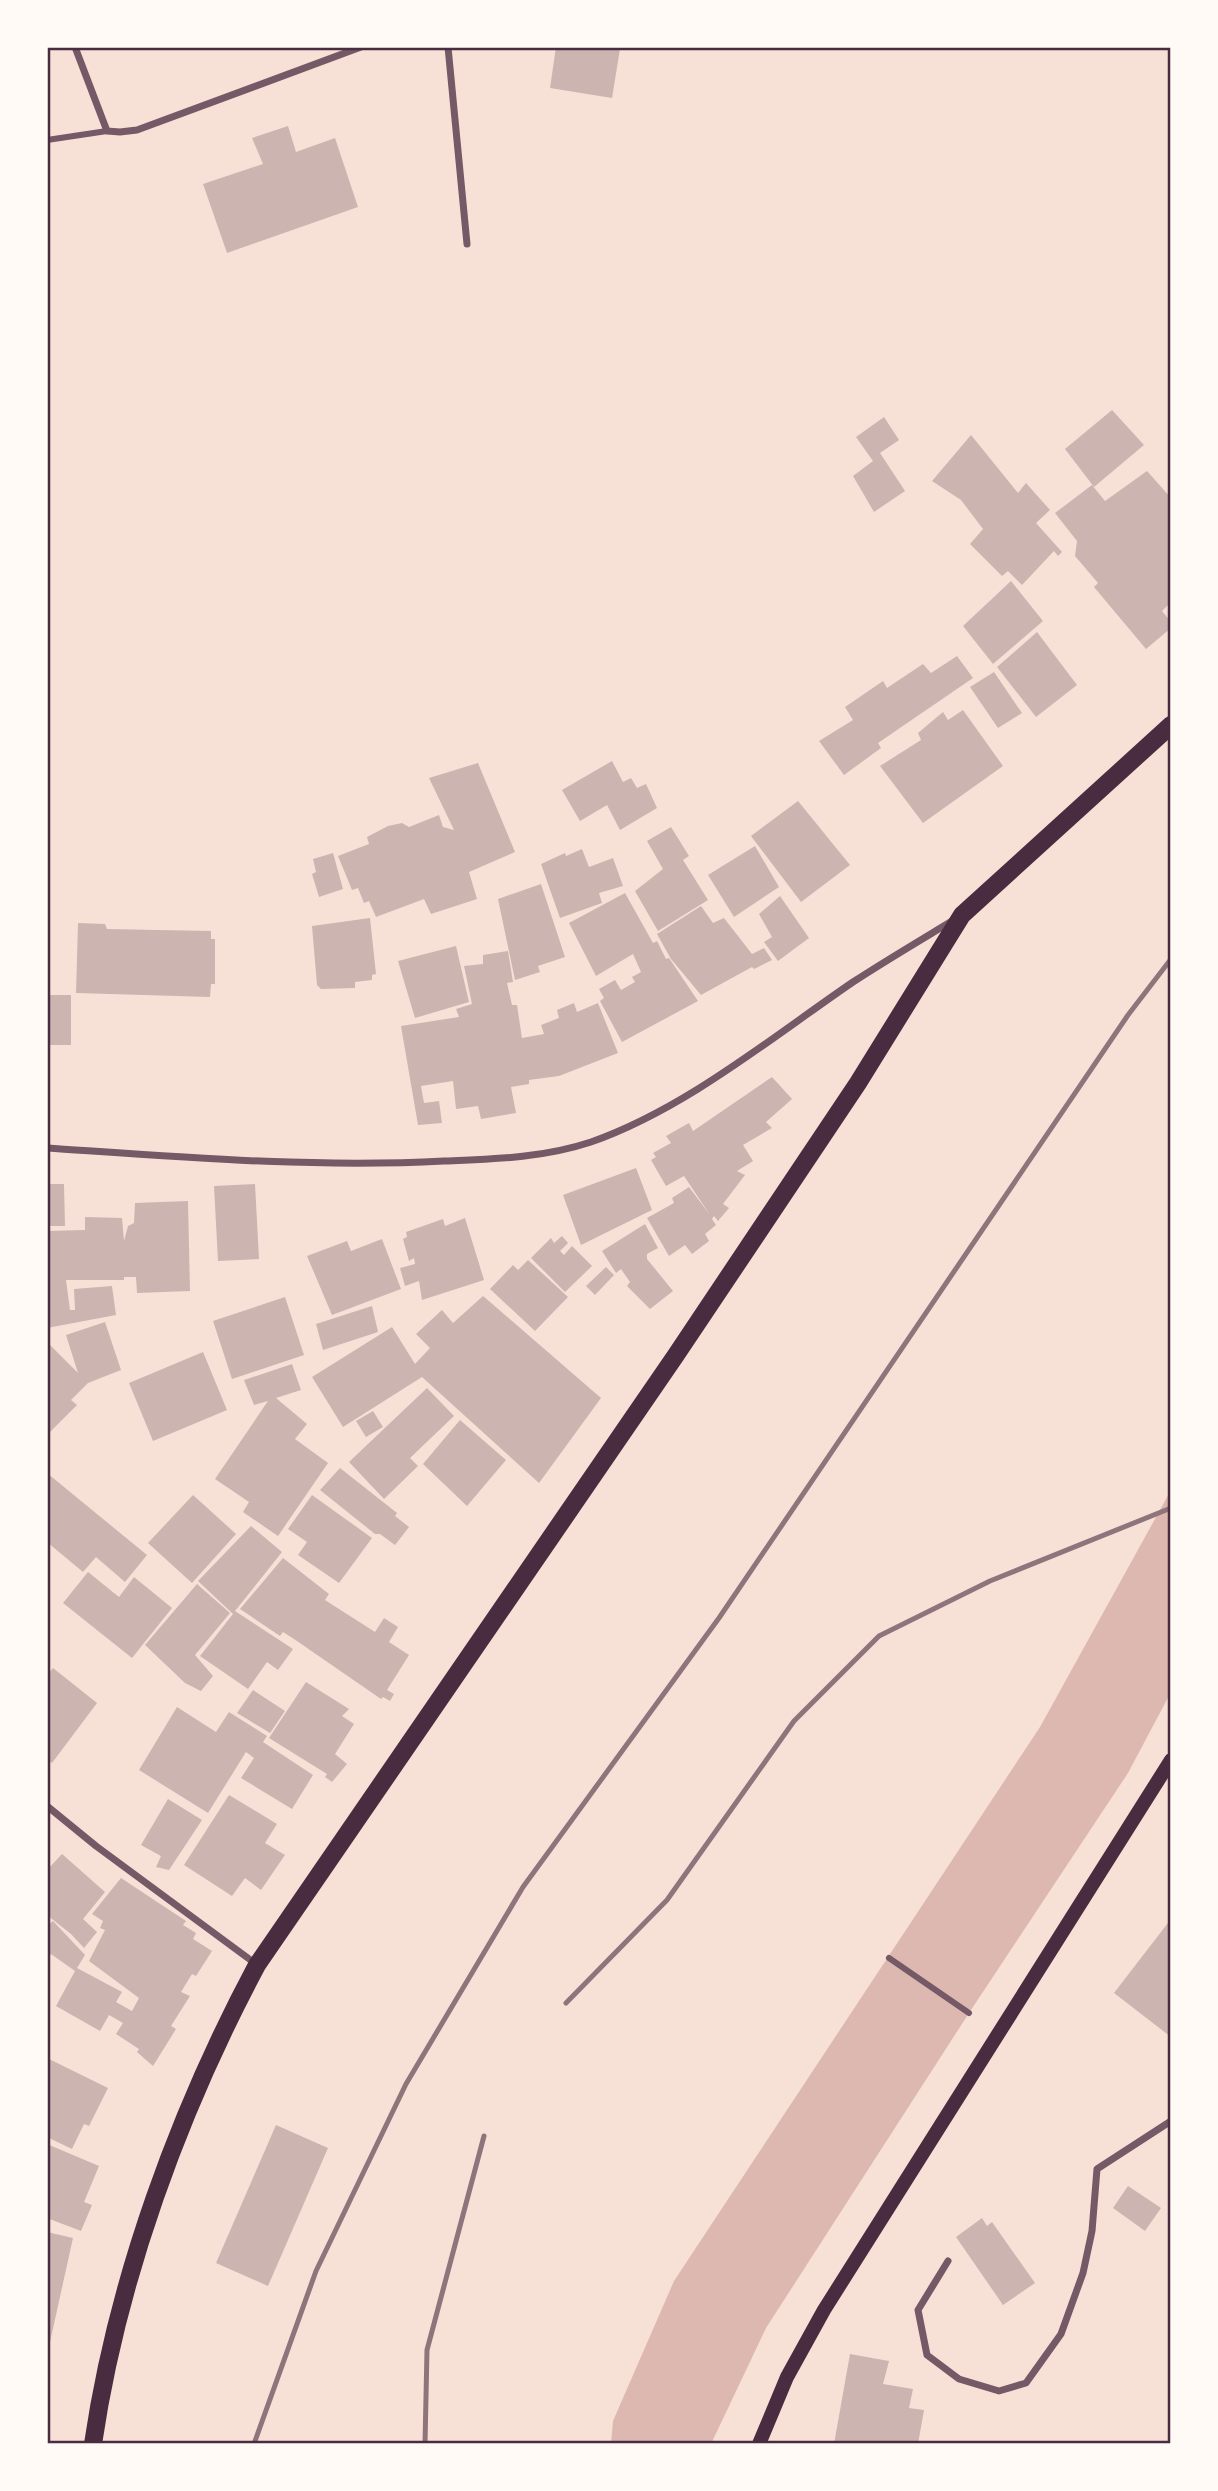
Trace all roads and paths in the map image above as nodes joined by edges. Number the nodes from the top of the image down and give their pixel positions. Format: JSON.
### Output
{"nodes":[{"id":1,"x":75,"y":47,"type":"edge"},
{"id":2,"x":362,"y":47,"type":"edge"},
{"id":3,"x":447,"y":47,"type":"edge"},
{"id":4,"x":107,"y":131,"type":"junction"},
{"id":5,"x":47,"y":140,"type":"edge"},
{"id":6,"x":467,"y":244,"type":"dead end"},
{"id":7,"x":1171,"y":726,"type":"edge"},
{"id":8,"x":962,"y":915,"type":"junction"},
{"id":9,"x":47,"y":1148,"type":"edge"},
{"id":10,"x":1171,"y":1760,"type":"edge"},
{"id":11,"x":47,"y":1806,"type":"edge"},
{"id":12,"x":889,"y":1958,"type":"dead end"},
{"id":13,"x":257,"y":1965,"type":"junction"},
{"id":14,"x":969,"y":2013,"type":"dead end"},
{"id":15,"x":1171,"y":2121,"type":"edge"},
{"id":16,"x":948,"y":2261,"type":"dead end"},
{"id":17,"x":93,"y":2444,"type":"edge"},
{"id":18,"x":759,"y":2444,"type":"edge"}],
"edges":[{"from":1,"to":4,"type":"street"},
{"from":2,"to":4,"type":"street"},
{"from":3,"to":6,"type":"street"},
{"from":4,"to":5,"type":"street"},
{"from":7,"to":8,"type":"main road"},
{"from":8,"to":9,"type":"street"},
{"from":8,"to":13,"type":"main road"},
{"from":10,"to":18,"type":"main road"},
{"from":11,"to":13,"type":"street"},
{"from":12,"to":14,"type":"street"},
{"from":13,"to":17,"type":"main road"},
{"from":15,"to":16,"type":"street"}]}
